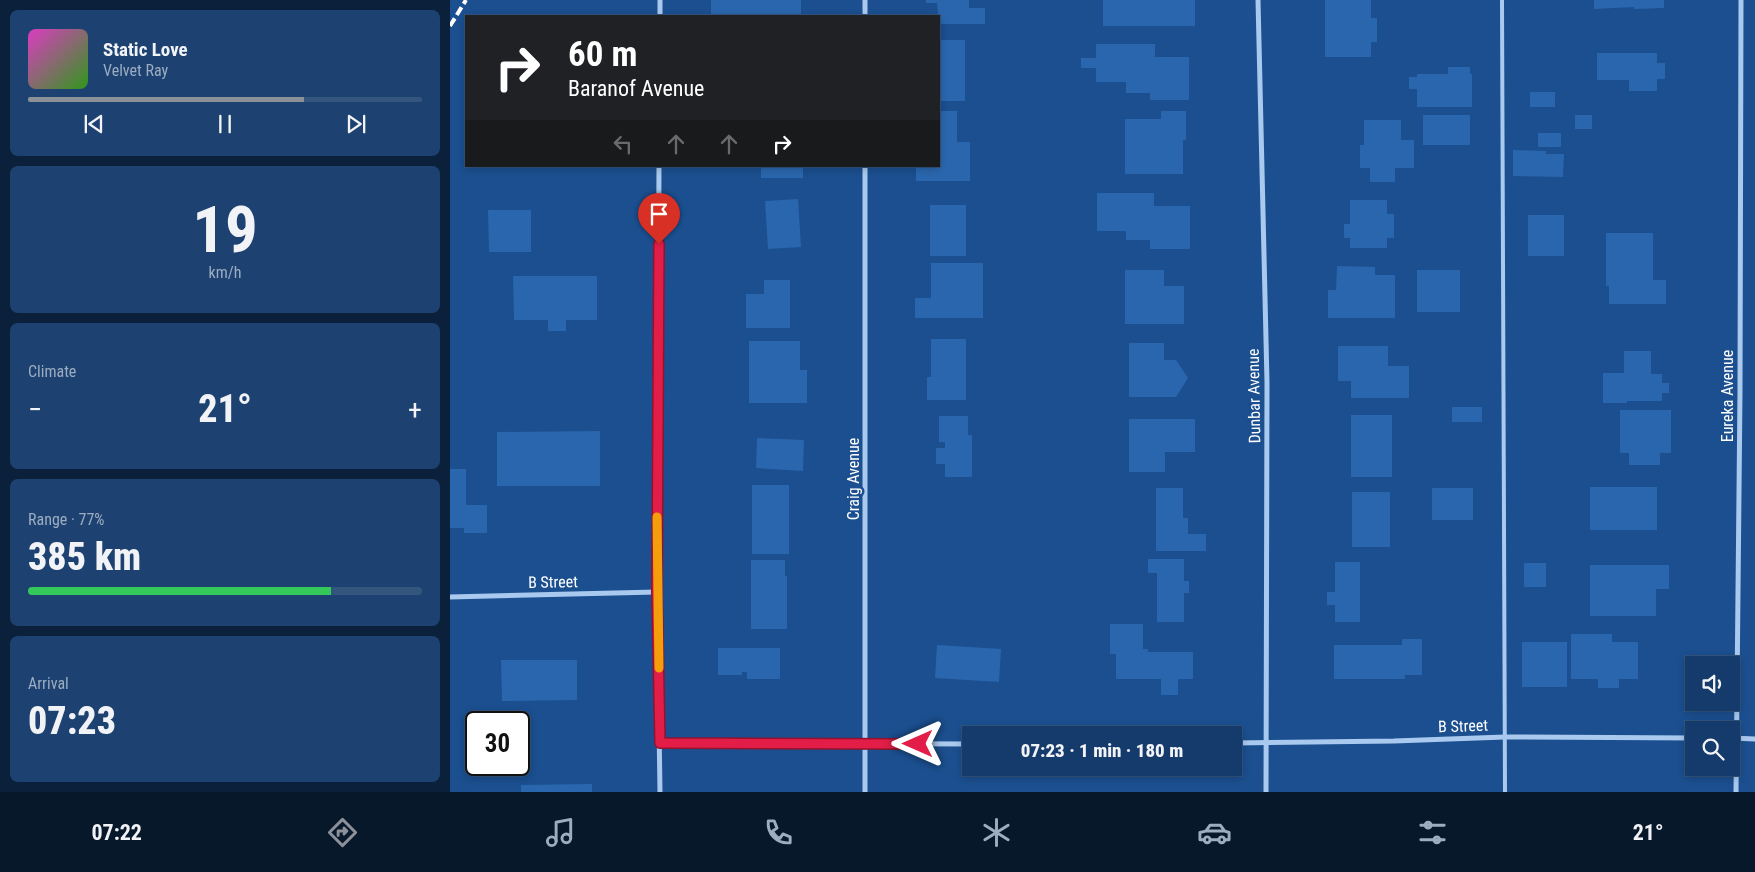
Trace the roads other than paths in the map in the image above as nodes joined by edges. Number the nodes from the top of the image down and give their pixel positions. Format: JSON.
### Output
{"nodes":[{"id":1,"x":660,"y":0,"type":"edge"},
{"id":2,"x":865,"y":0,"type":"edge"},
{"id":3,"x":1258,"y":0,"type":"edge"},
{"id":4,"x":1502,"y":0,"type":"edge"},
{"id":5,"x":1741,"y":0,"type":"edge"},
{"id":6,"x":660,"y":15,"type":"edge"},
{"id":7,"x":865,"y":15,"type":"edge"},
{"id":8,"x":659,"y":167,"type":"edge"},
{"id":9,"x":865,"y":167,"type":"edge"},
{"id":10,"x":657,"y":592,"type":"junction"},
{"id":11,"x":450,"y":597,"type":"edge"},
{"id":12,"x":1734,"y":721,"type":"edge"},
{"id":13,"x":1505,"y":737,"type":"junction"},
{"id":14,"x":1685,"y":738,"type":"edge"},
{"id":15,"x":1740,"y":738,"type":"edge"},
{"id":16,"x":1755,"y":739,"type":"edge"},
{"id":17,"x":1242,"y":742,"type":"edge"},
{"id":18,"x":1267,"y":742,"type":"junction"},
{"id":19,"x":660,"y":743,"type":"junction"},
{"id":20,"x":865,"y":744,"type":"junction"},
{"id":21,"x":962,"y":744,"type":"edge"},
{"id":22,"x":1735,"y":776,"type":"edge"},
{"id":23,"x":660,"y":792,"type":"edge"},
{"id":24,"x":865,"y":792,"type":"edge"},
{"id":25,"x":1266,"y":792,"type":"edge"},
{"id":26,"x":1505,"y":792,"type":"edge"},
{"id":27,"x":1736,"y":792,"type":"edge"}],
"edges":[{"from":1,"to":6,"type":"street"},
{"from":2,"to":7,"type":"street"},
{"from":3,"to":18,"type":"street","name":"Dunbar Avenue"},
{"from":4,"to":13,"type":"lane"},
{"from":5,"to":12,"type":"street","name":"Eureka Avenue"},
{"from":8,"to":10,"type":"street"},
{"from":9,"to":20,"type":"street","name":"Craig Avenue"},
{"from":10,"to":11,"type":"street","name":"B Street"},
{"from":10,"to":19,"type":"street"},
{"from":13,"to":14,"type":"street","name":"B Street"},
{"from":13,"to":18,"type":"street","name":"B Street"},
{"from":13,"to":26,"type":"lane"},
{"from":15,"to":16,"type":"street"},
{"from":17,"to":18,"type":"street","name":"B Street"},
{"from":18,"to":25,"type":"street","name":"Dunbar Avenue"},
{"from":19,"to":20,"type":"street"},
{"from":19,"to":23,"type":"street"},
{"from":20,"to":21,"type":"street"},
{"from":20,"to":24,"type":"street","name":"Craig Avenue"},
{"from":22,"to":27,"type":"street","name":"Eureka Avenue"}]}
